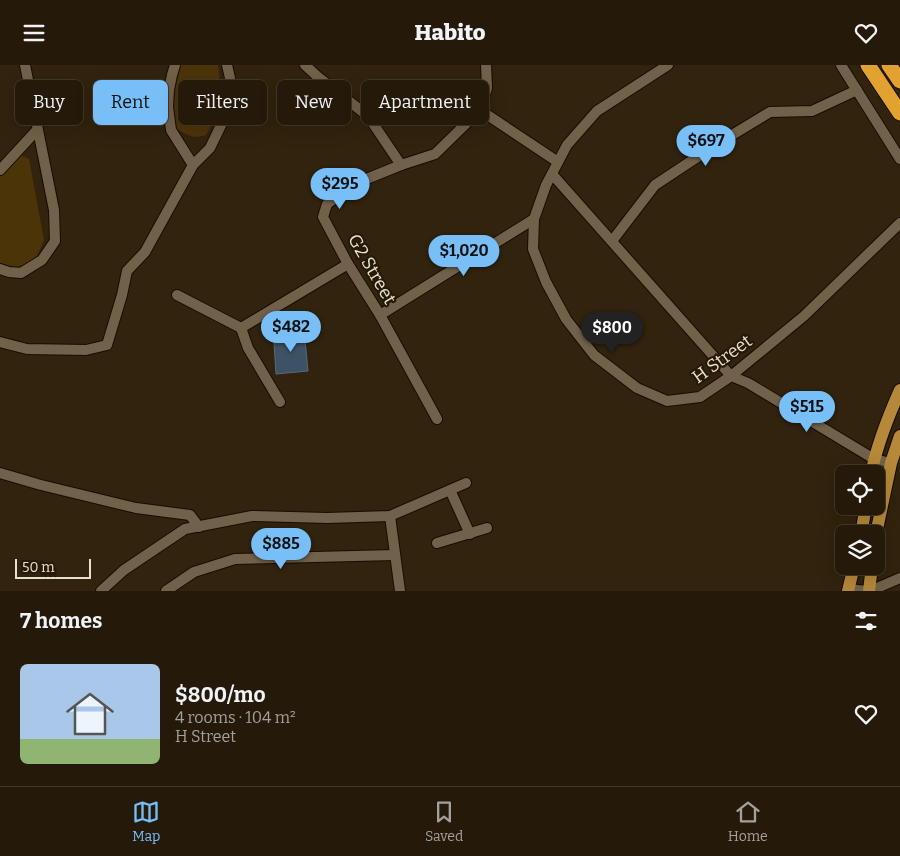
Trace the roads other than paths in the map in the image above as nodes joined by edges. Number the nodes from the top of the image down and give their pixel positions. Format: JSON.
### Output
{"nodes":[{"id":1,"x":25,"y":65,"type":"edge"},
{"id":2,"x":175,"y":65,"type":"edge"},
{"id":3,"x":227,"y":65,"type":"edge"},
{"id":4,"x":305,"y":65,"type":"edge"},
{"id":5,"x":486,"y":65,"type":"edge"},
{"id":6,"x":668,"y":65,"type":"edge"},
{"id":7,"x":841,"y":65,"type":"edge"},
{"id":8,"x":868,"y":65,"type":"edge"},
{"id":9,"x":889,"y":65,"type":"edge"},
{"id":10,"x":487,"y":80,"type":"edge"},
{"id":11,"x":900,"y":81,"type":"edge"},
{"id":12,"x":857,"y":90,"type":"junction"},
{"id":13,"x":900,"y":113,"type":"edge"},
{"id":14,"x":489,"y":116,"type":"edge"},
{"id":15,"x":465,"y":125,"type":"edge"},
{"id":16,"x":37,"y":130,"type":"junction"},
{"id":17,"x":900,"y":159,"type":"edge"},
{"id":18,"x":558,"y":163,"type":"junction"},
{"id":19,"x":193,"y":165,"type":"junction"},
{"id":20,"x":401,"y":165,"type":"junction"},
{"id":21,"x":0,"y":170,"type":"edge"},
{"id":22,"x":552,"y":173,"type":"junction"},
{"id":23,"x":534,"y":219,"type":"junction"},
{"id":24,"x":900,"y":223,"type":"edge"},
{"id":25,"x":612,"y":241,"type":"junction"},
{"id":26,"x":348,"y":264,"type":"junction"},
{"id":27,"x":0,"y":269,"type":"edge"},
{"id":28,"x":178,"y":295,"type":"dead end"},
{"id":29,"x":380,"y":315,"type":"junction"},
{"id":30,"x":241,"y":328,"type":"junction"},
{"id":31,"x":0,"y":342,"type":"edge"},
{"id":32,"x":731,"y":376,"type":"junction"},
{"id":33,"x":900,"y":390,"type":"edge"},
{"id":34,"x":280,"y":401,"type":"dead end"},
{"id":35,"x":437,"y":419,"type":"dead end"},
{"id":36,"x":900,"y":436,"type":"edge"},
{"id":37,"x":874,"y":459,"type":"junction"},
{"id":38,"x":892,"y":463,"type":"junction"},
{"id":39,"x":873,"y":465,"type":"edge"},
{"id":40,"x":0,"y":473,"type":"edge"},
{"id":41,"x":466,"y":483,"type":"dead end"},
{"id":42,"x":450,"y":490,"type":"junction"},
{"id":43,"x":390,"y":516,"type":"junction"},
{"id":44,"x":878,"y":525,"type":"edge"},
{"id":45,"x":198,"y":527,"type":"junction"},
{"id":46,"x":487,"y":529,"type":"dead end"},
{"id":47,"x":470,"y":534,"type":"junction"},
{"id":48,"x":437,"y":543,"type":"dead end"},
{"id":49,"x":395,"y":555,"type":"junction"},
{"id":50,"x":852,"y":575,"type":"edge"},
{"id":51,"x":871,"y":575,"type":"edge"},
{"id":52,"x":900,"y":578,"type":"edge"},
{"id":53,"x":849,"y":590,"type":"edge"},
{"id":54,"x":101,"y":591,"type":"edge"},
{"id":55,"x":166,"y":591,"type":"edge"},
{"id":56,"x":400,"y":591,"type":"edge"},
{"id":57,"x":868,"y":591,"type":"edge"}],
"edges":[{"from":1,"to":16,"type":"street"},
{"from":2,"to":19,"type":"street"},
{"from":3,"to":19,"type":"street"},
{"from":4,"to":20,"type":"street"},
{"from":5,"to":10,"type":"street","name":"G2 Street"},
{"from":6,"to":18,"type":"street","name":"H Street"},
{"from":7,"to":12,"type":"street"},
{"from":8,"to":13,"type":"highway"},
{"from":9,"to":11,"type":"highway"},
{"from":12,"to":17,"type":"street"},
{"from":12,"to":25,"type":"street"},
{"from":14,"to":18,"type":"street"},
{"from":15,"to":20,"type":"street","name":"G2 Street"},
{"from":16,"to":21,"type":"street"},
{"from":16,"to":27,"type":"street"},
{"from":18,"to":22,"type":"street","name":"H Street"},
{"from":19,"to":31,"type":"street"},
{"from":20,"to":26,"type":"street","name":"G2 Street"},
{"from":22,"to":23,"type":"street","name":"H Street"},
{"from":22,"to":25,"type":"street"},
{"from":23,"to":29,"type":"street"},
{"from":23,"to":32,"type":"street","name":"H Street"},
{"from":24,"to":32,"type":"street","name":"H Street"},
{"from":25,"to":32,"type":"street"},
{"from":26,"to":29,"type":"street","name":"G2 Street"},
{"from":26,"to":30,"type":"street"},
{"from":28,"to":30,"type":"street"},
{"from":29,"to":35,"type":"street","name":"G2 Street"},
{"from":30,"to":34,"type":"street"},
{"from":32,"to":37,"type":"street"},
{"from":33,"to":37,"type":"main road"},
{"from":36,"to":38,"type":"main road"},
{"from":37,"to":38,"type":"street"},
{"from":37,"to":39,"type":"main road"},
{"from":38,"to":44,"type":"main road"},
{"from":40,"to":45,"type":"street"},
{"from":41,"to":42,"type":"street"},
{"from":42,"to":43,"type":"street"},
{"from":42,"to":47,"type":"street"},
{"from":43,"to":45,"type":"street"},
{"from":43,"to":49,"type":"street"},
{"from":45,"to":54,"type":"street"},
{"from":46,"to":47,"type":"street"},
{"from":47,"to":48,"type":"street"},
{"from":49,"to":55,"type":"street"},
{"from":49,"to":56,"type":"street"},
{"from":50,"to":53,"type":"main road"},
{"from":51,"to":57,"type":"main road"},
{"from":52,"to":57,"type":"street"},
{"from":53,"to":57,"type":"street"}]}
